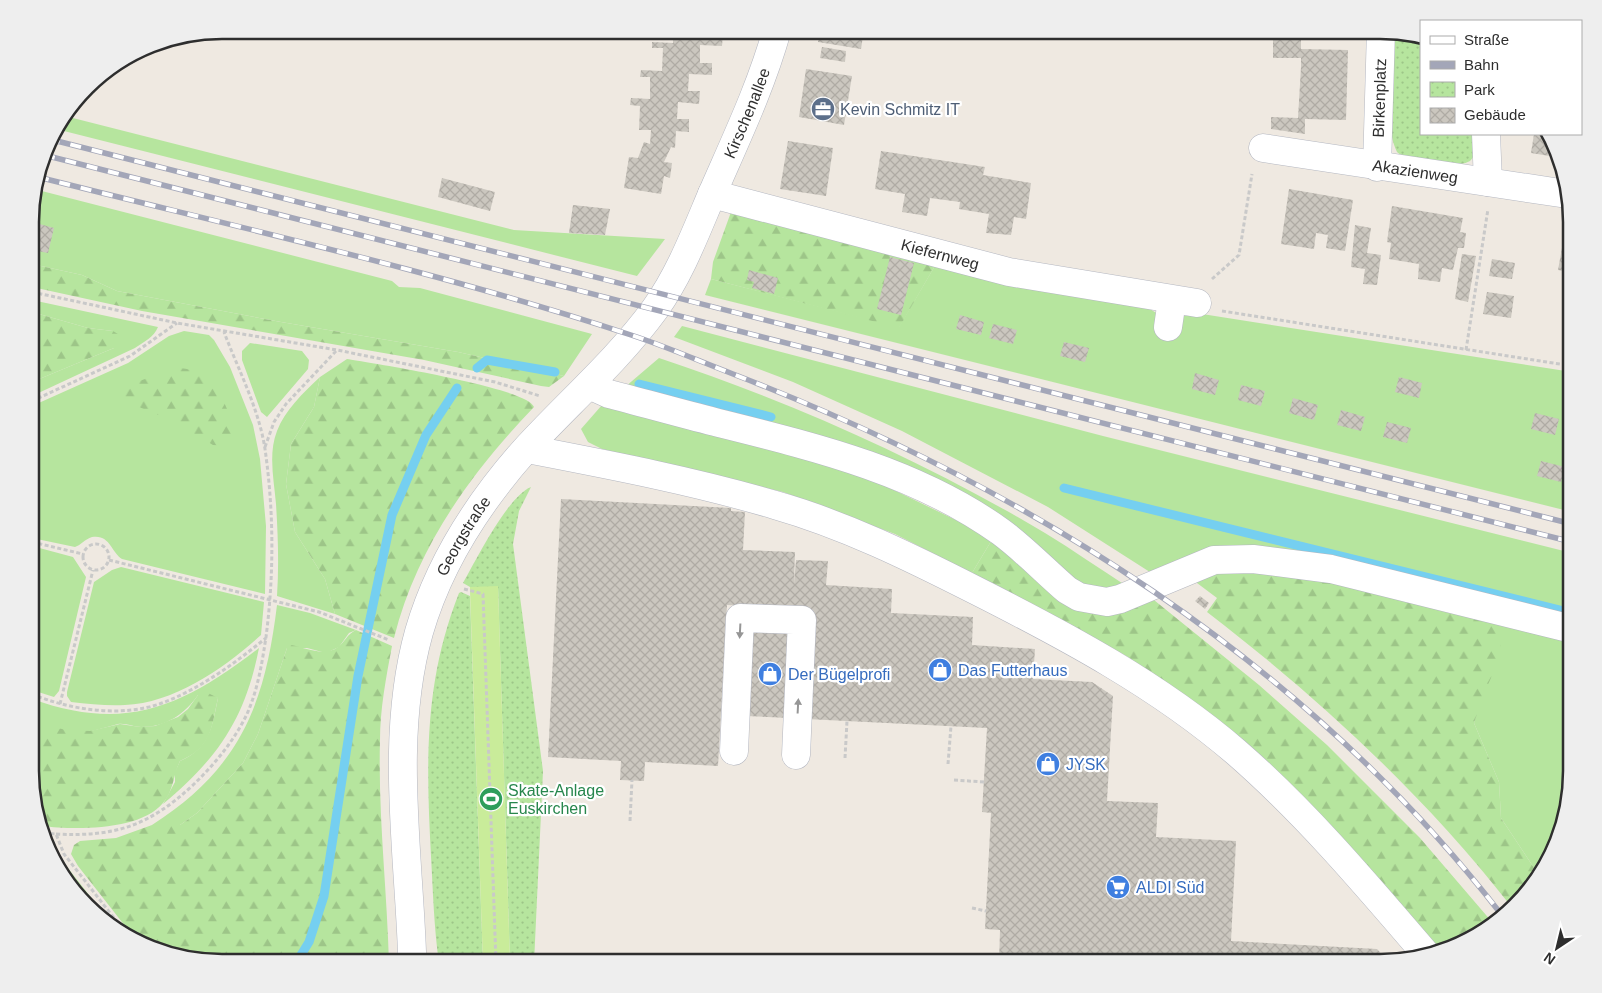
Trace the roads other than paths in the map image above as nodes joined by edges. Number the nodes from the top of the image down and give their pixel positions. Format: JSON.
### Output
{"nodes":[{"id":1,"x":774,"y":39,"type":"edge"},
{"id":2,"x":1381,"y":39,"type":"edge"},
{"id":3,"x":1486,"y":135,"type":"edge"},
{"id":4,"x":1263,"y":148,"type":"road end"},
{"id":5,"x":1377,"y":167,"type":"junction"},
{"id":6,"x":1488,"y":182,"type":"junction"},
{"id":7,"x":1561,"y":193,"type":"edge"},
{"id":8,"x":712,"y":194,"type":"junction"},
{"id":9,"x":1168,"y":327,"type":"dead end"},
{"id":10,"x":589,"y":385,"type":"junction"},
{"id":11,"x":527,"y":449,"type":"junction"},
{"id":12,"x":1563,"y":627,"type":"edge"},
{"id":13,"x":734,"y":751,"type":"dead end"},
{"id":14,"x":796,"y":755,"type":"dead end"},
{"id":15,"x":1422,"y":950,"type":"edge"},
{"id":16,"x":413,"y":954,"type":"edge"}],
"edges":[{"from":1,"to":8,"type":"street","name":"Kirschenallee"},
{"from":2,"to":5,"type":"street","name":"Birkenplatz"},
{"from":3,"to":6,"type":"street"},
{"from":4,"to":5,"type":"street","name":"Akazienweg"},
{"from":5,"to":6,"type":"street","name":"Akazienweg"},
{"from":6,"to":7,"type":"street","name":"Akazienweg"},
{"from":8,"to":9,"type":"street","name":"Kiefernweg"},
{"from":8,"to":10,"type":"street","name":"Georgstraße"},
{"from":10,"to":11,"type":"street","name":"Georgstraße"},
{"from":10,"to":12,"type":"street"},
{"from":11,"to":15,"type":"street"},
{"from":11,"to":16,"type":"street","name":"Georgstraße"},
{"from":14,"to":13,"type":"street","one_way":true}]}
